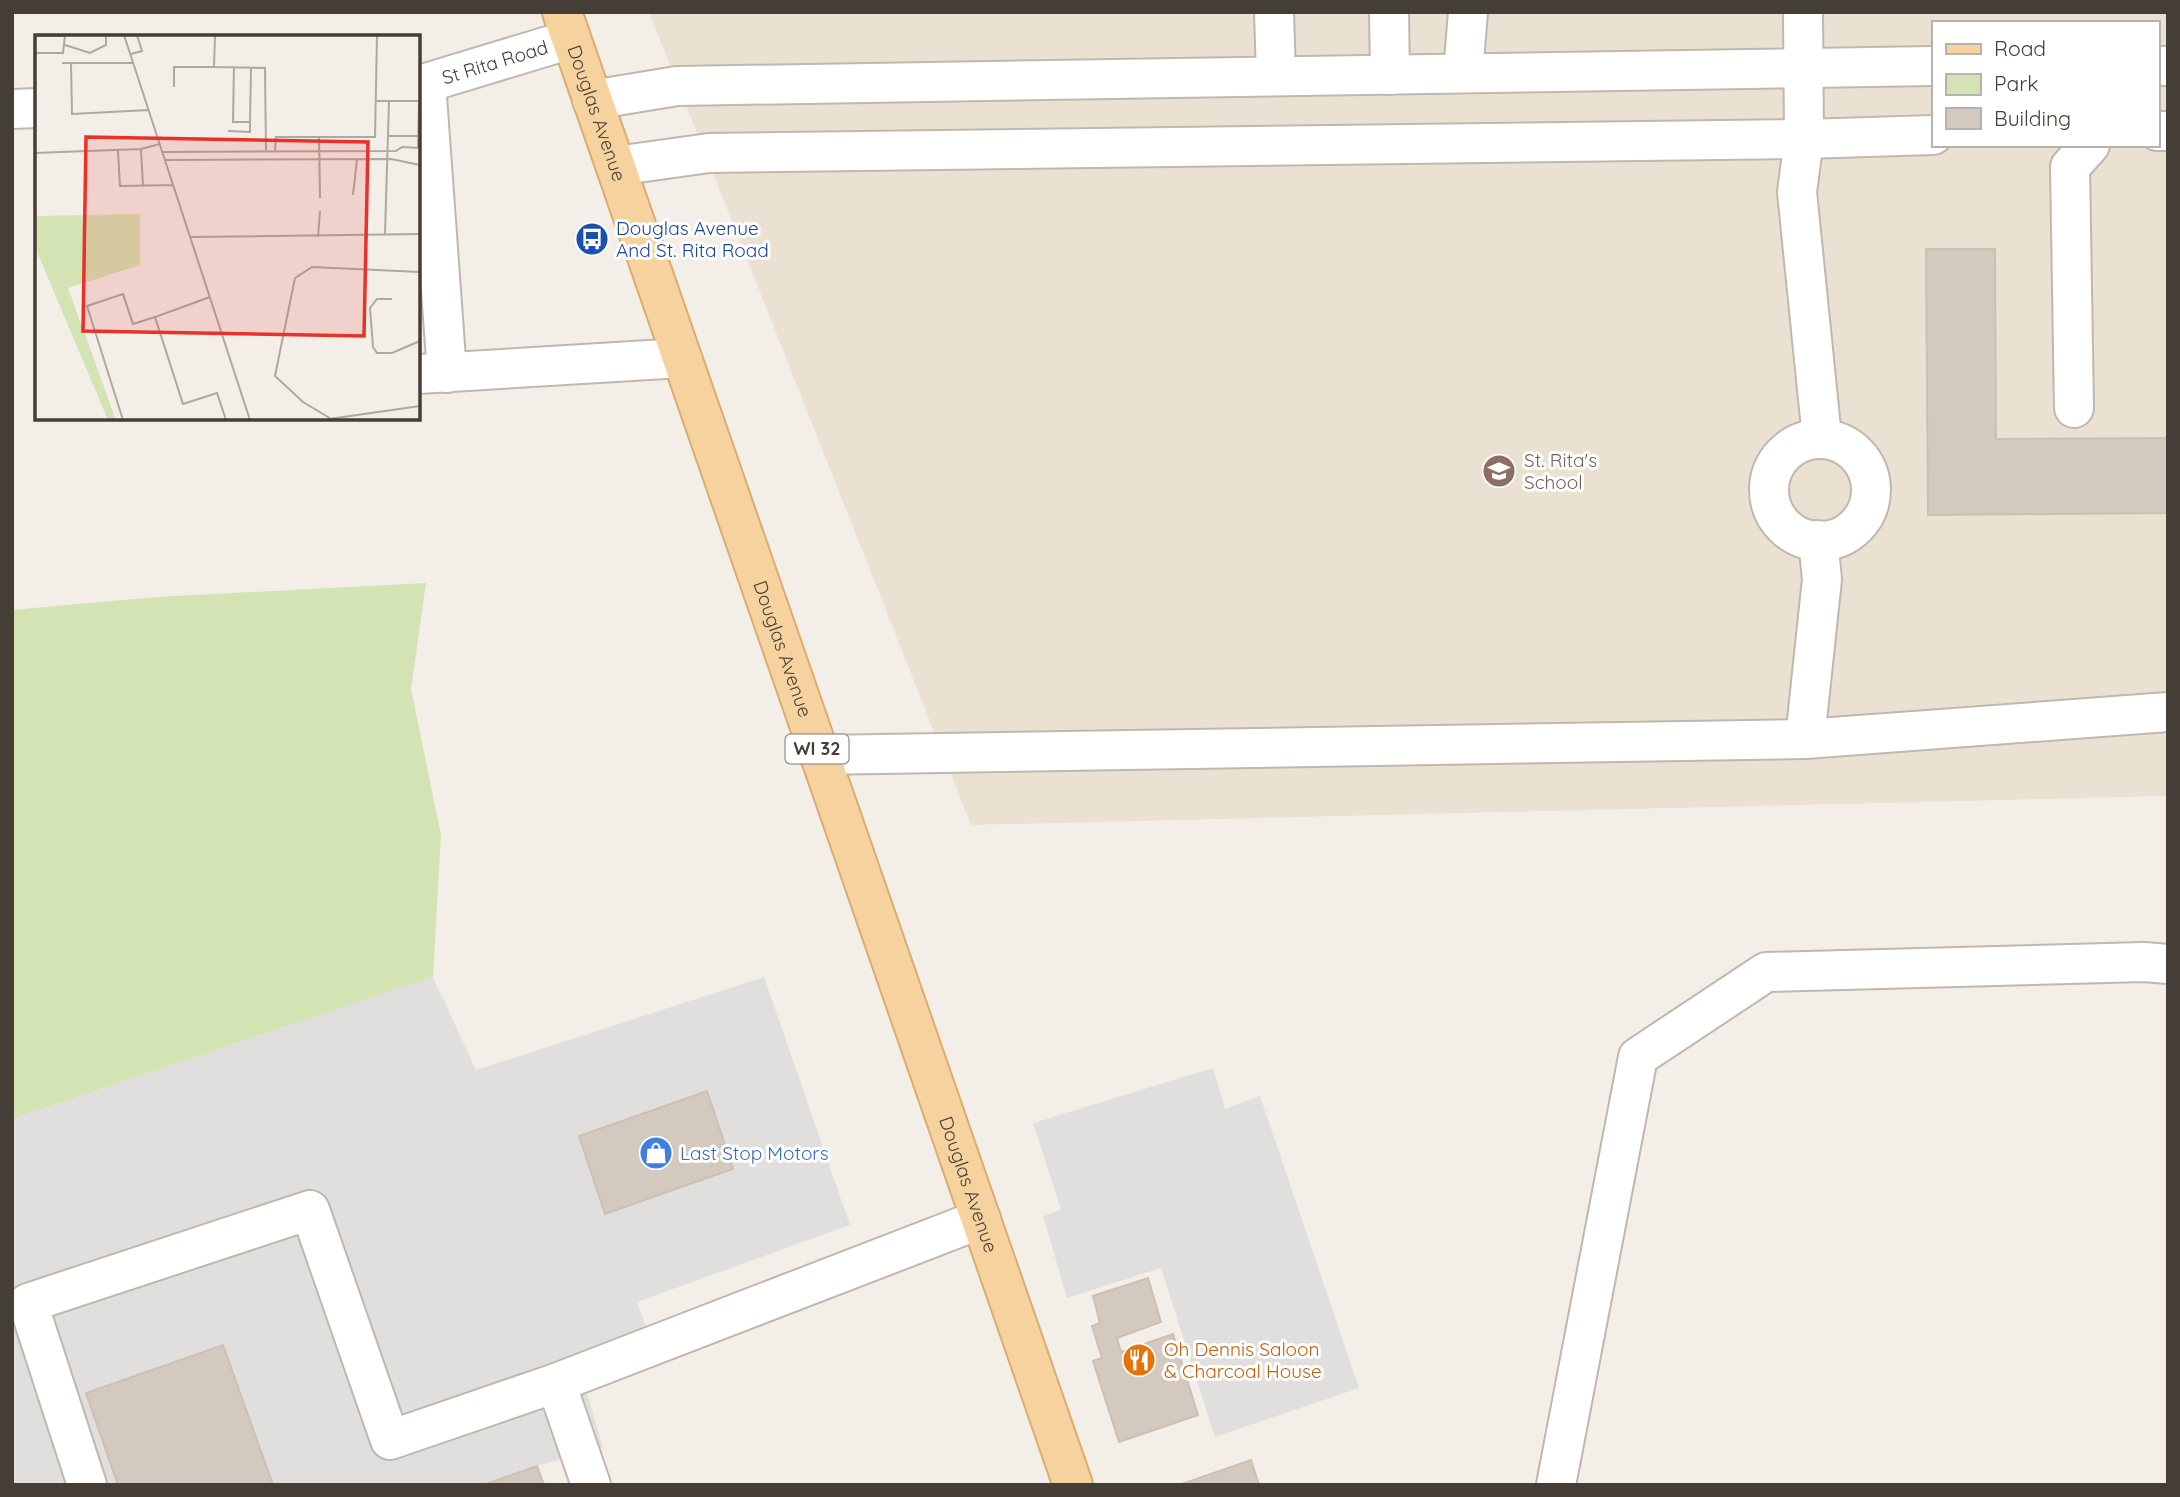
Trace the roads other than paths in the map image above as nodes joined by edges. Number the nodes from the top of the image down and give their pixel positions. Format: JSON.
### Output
{"nodes":[{"id":1,"x":1274,"y":12,"type":"edge"},
{"id":2,"x":1389,"y":12,"type":"edge"},
{"id":3,"x":1468,"y":12,"type":"edge"},
{"id":4,"x":1803,"y":12,"type":"edge"},
{"id":5,"x":566,"y":26,"type":"edge"},
{"id":6,"x":1932,"y":66,"type":"edge"},
{"id":7,"x":1804,"y":69,"type":"junction"},
{"id":8,"x":1463,"y":73,"type":"junction"},
{"id":9,"x":1390,"y":75,"type":"junction"},
{"id":10,"x":1276,"y":76,"type":"junction"},
{"id":11,"x":422,"y":84,"type":"edge"},
{"id":12,"x":593,"y":100,"type":"junction"},
{"id":13,"x":35,"y":108,"type":"edge"},
{"id":14,"x":12,"y":109,"type":"edge"},
{"id":15,"x":1932,"y":135,"type":"edge"},
{"id":16,"x":1804,"y":139,"type":"junction"},
{"id":17,"x":2088,"y":147,"type":"edge"},
{"id":18,"x":616,"y":166,"type":"junction"},
{"id":19,"x":682,"y":358,"type":"junction"},
{"id":20,"x":432,"y":374,"type":"edge"},
{"id":21,"x":2074,"y":408,"type":"dead end"},
{"id":22,"x":1822,"y":438,"type":"junction"},
{"id":23,"x":1818,"y":540,"type":"junction"},
{"id":24,"x":2168,"y":712,"type":"edge"},
{"id":25,"x":1805,"y":739,"type":"junction"},
{"id":26,"x":820,"y":755,"type":"junction"},
{"id":27,"x":2168,"y":964,"type":"edge"},
{"id":28,"x":981,"y":1219,"type":"junction"},
{"id":29,"x":556,"y":1383,"type":"junction"},
{"id":30,"x":87,"y":1485,"type":"edge"},
{"id":31,"x":591,"y":1485,"type":"edge"},
{"id":32,"x":1073,"y":1485,"type":"edge"},
{"id":33,"x":1556,"y":1485,"type":"edge"}],
"edges":[{"from":1,"to":10,"type":"street"},
{"from":2,"to":9,"type":"street"},
{"from":3,"to":8,"type":"street"},
{"from":4,"to":7,"type":"street"},
{"from":5,"to":11,"type":"street","name":"St Rita Road"},
{"from":5,"to":12,"type":"main road","name":"Douglas Avenue","number":"WI 32"},
{"from":6,"to":7,"type":"street"},
{"from":7,"to":8,"type":"street"},
{"from":7,"to":16,"type":"street"},
{"from":8,"to":9,"type":"street"},
{"from":9,"to":10,"type":"street"},
{"from":10,"to":12,"type":"street"},
{"from":11,"to":20,"type":"street"},
{"from":12,"to":18,"type":"main road","name":"Douglas Avenue","number":"WI 32"},
{"from":13,"to":14,"type":"street"},
{"from":15,"to":16,"type":"street"},
{"from":16,"to":18,"type":"street"},
{"from":16,"to":22,"type":"street"},
{"from":17,"to":21,"type":"street"},
{"from":18,"to":19,"type":"main road","name":"Douglas Avenue","number":"WI 32"},
{"from":19,"to":20,"type":"street"},
{"from":19,"to":26,"type":"main road","name":"Douglas Avenue","number":"WI 32"},
{"from":22,"to":23,"type":"street"},
{"from":22,"to":23,"type":"street"},
{"from":23,"to":25,"type":"street"},
{"from":24,"to":25,"type":"street"},
{"from":25,"to":26,"type":"street"},
{"from":26,"to":28,"type":"main road","name":"Douglas Avenue","number":"WI 32"},
{"from":27,"to":33,"type":"street"},
{"from":28,"to":29,"type":"street"},
{"from":28,"to":32,"type":"main road","name":"Douglas Avenue","number":"WI 32"},
{"from":29,"to":30,"type":"street"},
{"from":29,"to":31,"type":"street"}]}
